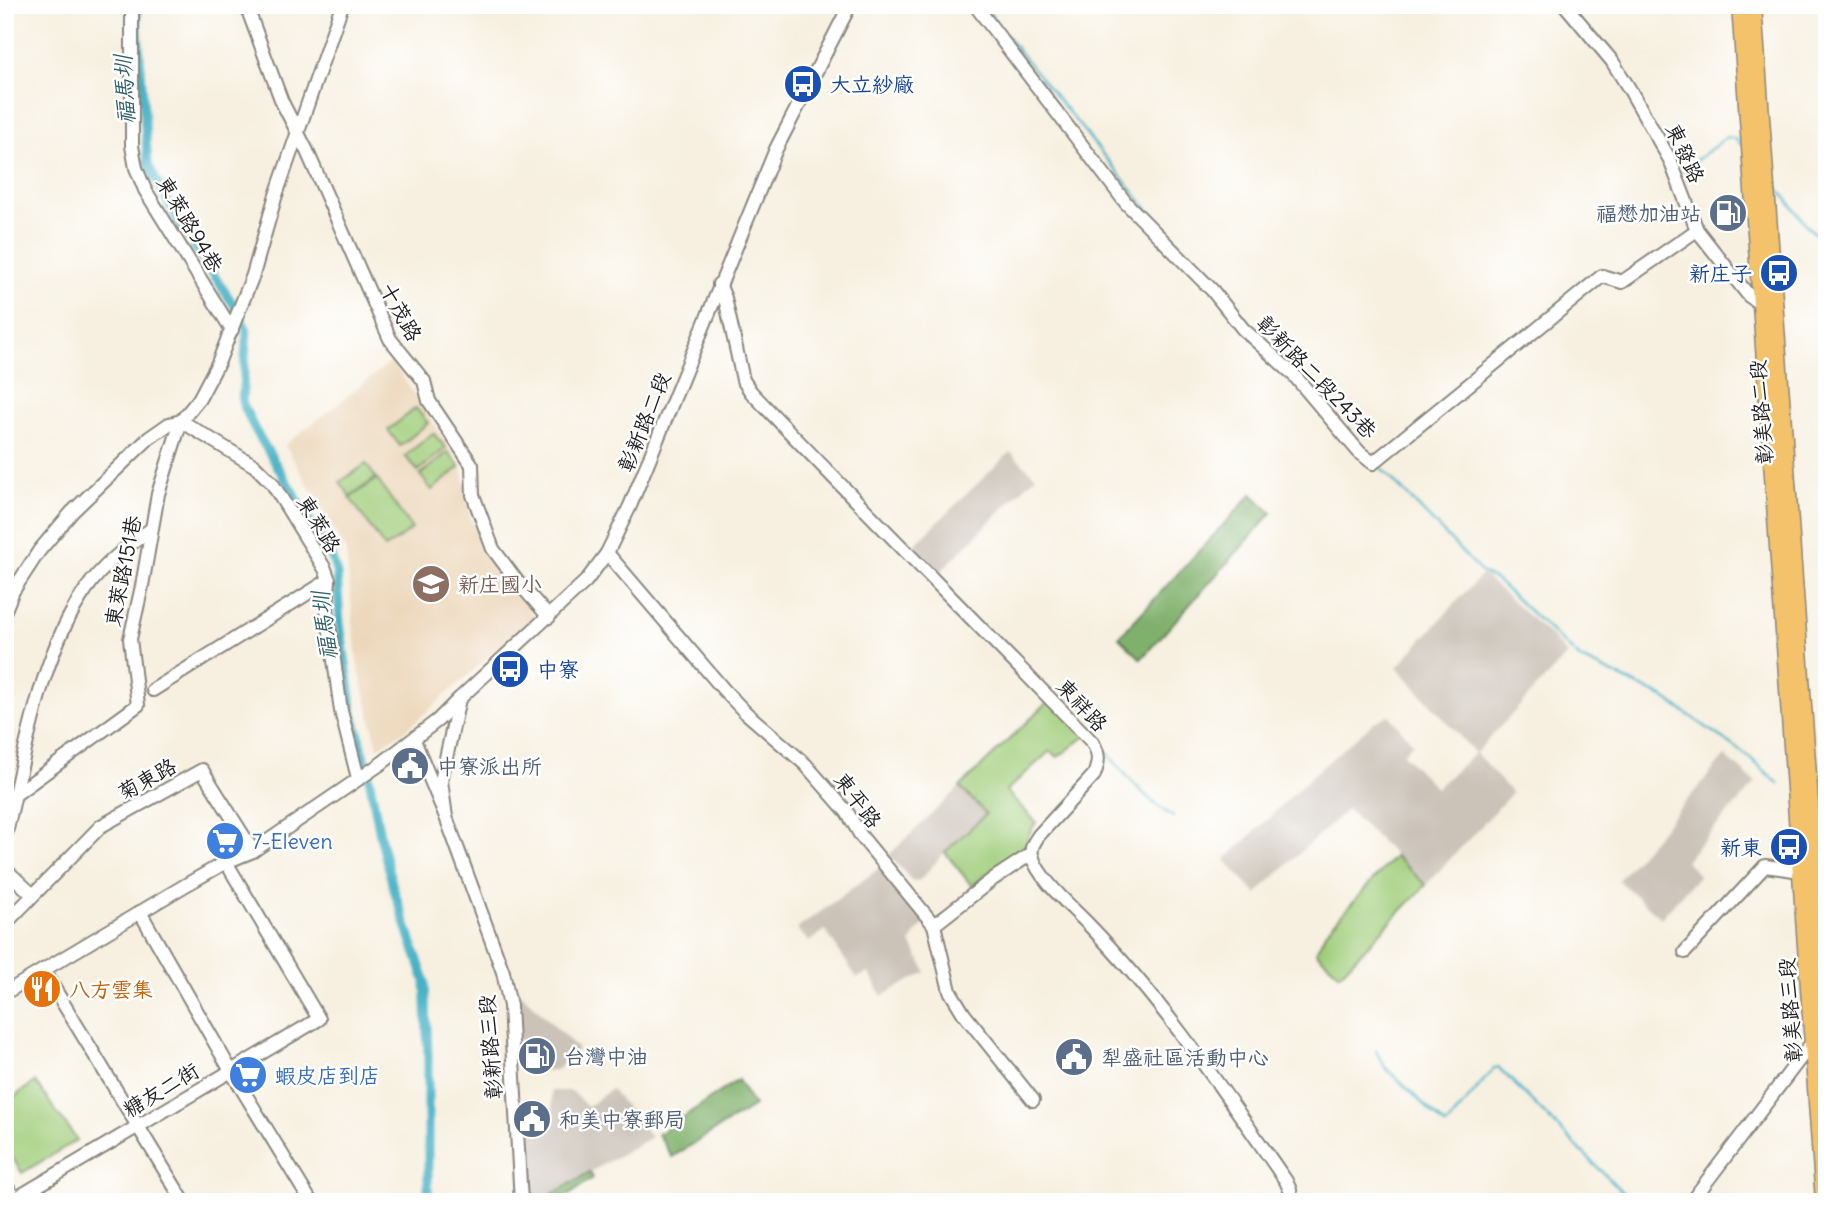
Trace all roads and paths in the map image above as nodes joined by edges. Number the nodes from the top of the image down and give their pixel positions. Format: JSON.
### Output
{"nodes":[{"id":1,"x":132,"y":5,"type":"edge"},
{"id":2,"x":246,"y":5,"type":"edge"},
{"id":3,"x":342,"y":5,"type":"edge"},
{"id":4,"x":850,"y":5,"type":"edge"},
{"id":5,"x":975,"y":5,"type":"edge"},
{"id":6,"x":1565,"y":5,"type":"edge"},
{"id":7,"x":1740,"y":5,"type":"edge"},
{"id":8,"x":1753,"y":5,"type":"edge"},
{"id":9,"x":299,"y":134,"type":"junction"},
{"id":10,"x":1697,"y":230,"type":"junction"},
{"id":11,"x":719,"y":284,"type":"junction"},
{"id":12,"x":1769,"y":304,"type":"junction"},
{"id":13,"x":232,"y":330,"type":"junction"},
{"id":14,"x":181,"y":421,"type":"junction"},
{"id":15,"x":150,"y":530,"type":"junction"},
{"id":16,"x":607,"y":553,"type":"junction"},
{"id":17,"x":329,"y":580,"type":"junction"},
{"id":18,"x":5,"y":610,"type":"edge"},
{"id":19,"x":549,"y":617,"type":"junction"},
{"id":20,"x":153,"y":690,"type":"dead end"},
{"id":21,"x":459,"y":699,"type":"junction"},
{"id":22,"x":414,"y":740,"type":"junction"},
{"id":23,"x":362,"y":776,"type":"junction"},
{"id":24,"x":16,"y":794,"type":"junction"},
{"id":25,"x":1803,"y":816,"type":"junction"},
{"id":26,"x":446,"y":817,"type":"junction"},
{"id":27,"x":5,"y":836,"type":"edge"},
{"id":28,"x":253,"y":851,"type":"junction"},
{"id":29,"x":1031,"y":854,"type":"junction"},
{"id":30,"x":226,"y":862,"type":"junction"},
{"id":31,"x":5,"y":869,"type":"edge"},
{"id":32,"x":1801,"y":871,"type":"junction"},
{"id":33,"x":33,"y":895,"type":"junction"},
{"id":34,"x":140,"y":912,"type":"junction"},
{"id":35,"x":5,"y":924,"type":"edge"},
{"id":36,"x":934,"y":925,"type":"junction"},
{"id":37,"x":1685,"y":952,"type":"dead end"},
{"id":38,"x":43,"y":970,"type":"junction"},
{"id":39,"x":5,"y":993,"type":"edge"},
{"id":40,"x":1822,"y":1035,"type":"edge"},
{"id":41,"x":231,"y":1072,"type":"junction"},
{"id":42,"x":1033,"y":1100,"type":"dead end"},
{"id":43,"x":139,"y":1127,"type":"junction"},
{"id":44,"x":5,"y":1184,"type":"edge"},
{"id":45,"x":13,"y":1200,"type":"edge"},
{"id":46,"x":184,"y":1202,"type":"edge"},
{"id":47,"x":311,"y":1202,"type":"edge"},
{"id":48,"x":521,"y":1202,"type":"edge"},
{"id":49,"x":1291,"y":1202,"type":"edge"},
{"id":50,"x":1691,"y":1202,"type":"edge"},
{"id":51,"x":1824,"y":1202,"type":"edge"}],
"edges":[{"from":1,"to":13,"type":"street","name":"東萊路94巷"},
{"from":2,"to":9,"type":"street","name":"十茂路"},
{"from":3,"to":9,"type":"street"},
{"from":4,"to":11,"type":"street","name":"彰新路二段"},
{"from":5,"to":10,"type":"street","name":"彰新路二段243巷"},
{"from":6,"to":10,"type":"street","name":"東發路"},
{"from":7,"to":12,"type":"main road","name":"彰美路二段"},
{"from":8,"to":12,"type":"main road","name":"彰美路二段"},
{"from":9,"to":13,"type":"street"},
{"from":9,"to":19,"type":"street","name":"十茂路"},
{"from":10,"to":12,"type":"street","name":"東發路"},
{"from":11,"to":16,"type":"street","name":"彰新路二段"},
{"from":11,"to":29,"type":"street","name":"東祥路"},
{"from":12,"to":25,"type":"main road","name":"彰美路二段"},
{"from":13,"to":14,"type":"street"},
{"from":14,"to":15,"type":"street","name":"東萊路151巷"},
{"from":14,"to":17,"type":"street","name":"東萊路"},
{"from":14,"to":18,"type":"street"},
{"from":15,"to":24,"type":"street"},
{"from":15,"to":24,"type":"street","name":"東萊路151巷"},
{"from":16,"to":19,"type":"street","name":"彰新路二段"},
{"from":16,"to":36,"type":"street","name":"東平路"},
{"from":17,"to":20,"type":"street"},
{"from":17,"to":23,"type":"street","name":"東萊路"},
{"from":19,"to":21,"type":"street","name":"彰新路二段"},
{"from":21,"to":22,"type":"street"},
{"from":21,"to":26,"type":"street"},
{"from":22,"to":23,"type":"street"},
{"from":22,"to":26,"type":"street"},
{"from":23,"to":28,"type":"street"},
{"from":24,"to":27,"type":"street"},
{"from":25,"to":32,"type":"main road","name":"彰美路三段"},
{"from":25,"to":40,"type":"main road","name":"彰美路三段"},
{"from":26,"to":48,"type":"street","name":"彰新路三段"},
{"from":28,"to":30,"type":"street"},
{"from":28,"to":33,"type":"street","name":"菊東路"},
{"from":29,"to":36,"type":"street"},
{"from":29,"to":49,"type":"street"},
{"from":30,"to":34,"type":"street"},
{"from":30,"to":41,"type":"street","name":"糖友二街"},
{"from":31,"to":33,"type":"street"},
{"from":32,"to":37,"type":"street"},
{"from":32,"to":40,"type":"main road","name":"彰美路三段"},
{"from":33,"to":35,"type":"street","name":"菊東路"},
{"from":34,"to":38,"type":"street"},
{"from":34,"to":41,"type":"street"},
{"from":36,"to":42,"type":"street","name":"東平路"},
{"from":38,"to":39,"type":"street"},
{"from":38,"to":43,"type":"street"},
{"from":40,"to":50,"type":"street"},
{"from":40,"to":51,"type":"main road","name":"彰美路三段"},
{"from":41,"to":43,"type":"street","name":"糖友二街"},
{"from":41,"to":47,"type":"street"},
{"from":43,"to":45,"type":"street","name":"糖友二街"},
{"from":43,"to":46,"type":"street"},
{"from":44,"to":45,"type":"street"}]}
